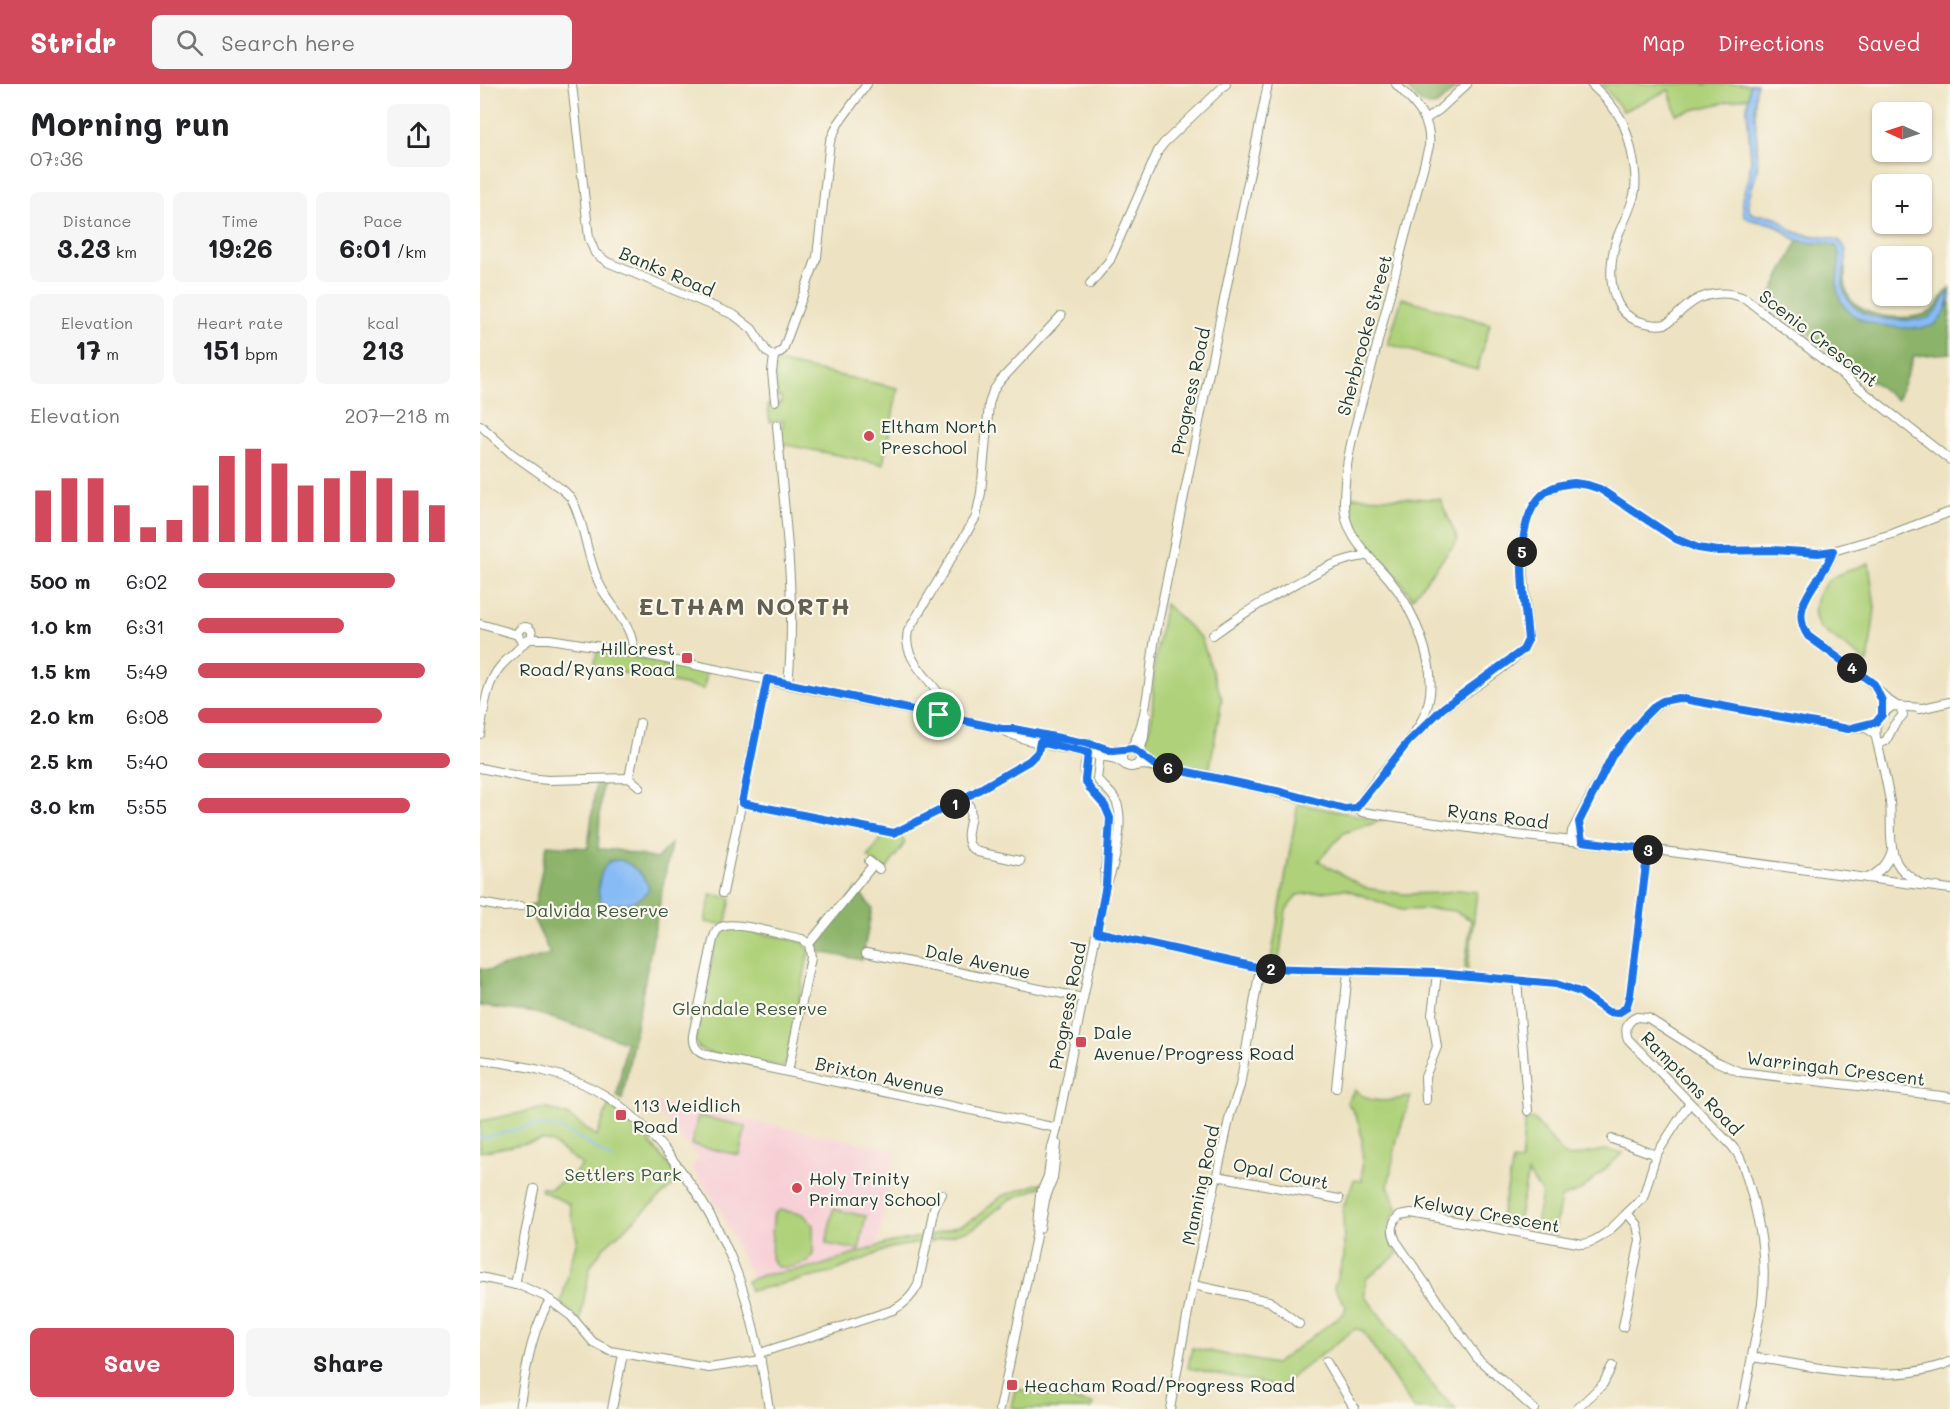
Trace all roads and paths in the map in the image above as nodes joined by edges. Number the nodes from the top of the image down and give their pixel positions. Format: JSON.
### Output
{"nodes":[{"id":1,"x":572,"y":84,"type":"edge"},
{"id":2,"x":867,"y":84,"type":"edge"},
{"id":3,"x":1226,"y":84,"type":"edge"},
{"id":4,"x":1268,"y":84,"type":"edge"},
{"id":5,"x":1396,"y":84,"type":"edge"},
{"id":6,"x":1467,"y":84,"type":"edge"},
{"id":7,"x":1591,"y":84,"type":"edge"},
{"id":8,"x":1426,"y":119,"type":"junction"},
{"id":9,"x":1090,"y":284,"type":"dead end"},
{"id":10,"x":1061,"y":316,"type":"dead end"},
{"id":11,"x":774,"y":356,"type":"junction"},
{"id":12,"x":775,"y":401,"type":"dead end"},
{"id":13,"x":480,"y":425,"type":"edge"},
{"id":14,"x":777,"y":425,"type":"dead end"},
{"id":15,"x":1950,"y":460,"type":"edge"},
{"id":16,"x":1950,"y":512,"type":"edge"},
{"id":17,"x":1833,"y":551,"type":"junction"},
{"id":18,"x":1366,"y":556,"type":"junction"},
{"id":19,"x":480,"y":624,"type":"edge"},
{"id":20,"x":526,"y":627,"type":"junction"},
{"id":21,"x":498,"y":628,"type":"junction"},
{"id":22,"x":1213,"y":635,"type":"dead end"},
{"id":23,"x":523,"y":638,"type":"junction"},
{"id":24,"x":549,"y":639,"type":"junction"},
{"id":25,"x":633,"y":652,"type":"junction"},
{"id":26,"x":767,"y":679,"type":"junction"},
{"id":27,"x":788,"y":684,"type":"junction"},
{"id":28,"x":1878,"y":689,"type":"junction"},
{"id":29,"x":1950,"y":702,"type":"edge"},
{"id":30,"x":1146,"y":705,"type":"junction"},
{"id":31,"x":1900,"y":709,"type":"junction"},
{"id":32,"x":939,"y":715,"type":"junction"},
{"id":33,"x":1879,"y":719,"type":"junction"},
{"id":34,"x":640,"y":723,"type":"dead end"},
{"id":35,"x":1853,"y":729,"type":"junction"},
{"id":36,"x":1874,"y":733,"type":"junction"},
{"id":37,"x":480,"y":734,"type":"edge"},
{"id":38,"x":1041,"y":738,"type":"junction"},
{"id":39,"x":1886,"y":741,"type":"junction"},
{"id":40,"x":1408,"y":742,"type":"junction"},
{"id":41,"x":1877,"y":742,"type":"junction"},
{"id":42,"x":1095,"y":745,"type":"junction"},
{"id":43,"x":1128,"y":750,"type":"junction"},
{"id":44,"x":1088,"y":753,"type":"junction"},
{"id":45,"x":1100,"y":755,"type":"junction"},
{"id":46,"x":1139,"y":755,"type":"junction"},
{"id":47,"x":1155,"y":765,"type":"junction"},
{"id":48,"x":1130,"y":766,"type":"junction"},
{"id":49,"x":480,"y":768,"type":"edge"},
{"id":50,"x":1885,"y":771,"type":"junction"},
{"id":51,"x":629,"y":778,"type":"junction"},
{"id":52,"x":640,"y":787,"type":"dead end"},
{"id":53,"x":966,"y":798,"type":"junction"},
{"id":54,"x":742,"y":803,"type":"junction"},
{"id":55,"x":1356,"y":808,"type":"junction"},
{"id":56,"x":1579,"y":822,"type":"junction"},
{"id":57,"x":1570,"y":840,"type":"junction"},
{"id":58,"x":1582,"y":841,"type":"junction"},
{"id":59,"x":1892,"y":848,"type":"junction"},
{"id":60,"x":1648,"y":849,"type":"junction"},
{"id":61,"x":1020,"y":861,"type":"dead end"},
{"id":62,"x":874,"y":865,"type":"dead end"},
{"id":63,"x":1867,"y":878,"type":"junction"},
{"id":64,"x":1106,"y":885,"type":"junction"},
{"id":65,"x":1923,"y":886,"type":"junction"},
{"id":66,"x":1950,"y":889,"type":"edge"},
{"id":67,"x":723,"y":893,"type":"dead end"},
{"id":68,"x":480,"y":903,"type":"edge"},
{"id":69,"x":521,"y":906,"type":"dead end"},
{"id":70,"x":1097,"y":932,"type":"junction"},
{"id":71,"x":809,"y":944,"type":"junction"},
{"id":72,"x":866,"y":953,"type":"dead end"},
{"id":73,"x":1260,"y":968,"type":"junction"},
{"id":74,"x":1348,"y":972,"type":"junction"},
{"id":75,"x":1437,"y":973,"type":"junction"},
{"id":76,"x":1517,"y":980,"type":"junction"},
{"id":77,"x":1083,"y":998,"type":"junction"},
{"id":78,"x":1628,"y":1023,"type":"joint"},
{"id":79,"x":480,"y":1060,"type":"edge"},
{"id":80,"x":788,"y":1072,"type":"junction"},
{"id":81,"x":1336,"y":1088,"type":"dead end"},
{"id":82,"x":1950,"y":1097,"type":"edge"},
{"id":83,"x":1426,"y":1101,"type":"dead end"},
{"id":84,"x":1689,"y":1104,"type":"junction"},
{"id":85,"x":1528,"y":1111,"type":"dead end"},
{"id":86,"x":1057,"y":1131,"type":"junction"},
{"id":87,"x":1612,"y":1138,"type":"dead end"},
{"id":88,"x":1656,"y":1155,"type":"junction"},
{"id":89,"x":1217,"y":1176,"type":"junction"},
{"id":90,"x":534,"y":1189,"type":"dead end"},
{"id":91,"x":942,"y":1194,"type":"dead end"},
{"id":92,"x":1339,"y":1199,"type":"dead end"},
{"id":93,"x":1627,"y":1214,"type":"junction"},
{"id":94,"x":480,"y":1277,"type":"edge"},
{"id":95,"x":515,"y":1285,"type":"junction"},
{"id":96,"x":1193,"y":1286,"type":"junction"},
{"id":97,"x":550,"y":1300,"type":"junction"},
{"id":98,"x":1299,"y":1324,"type":"dead end"},
{"id":99,"x":1623,"y":1327,"type":"dead end"},
{"id":100,"x":623,"y":1354,"type":"junction"},
{"id":101,"x":761,"y":1357,"type":"junction"},
{"id":102,"x":1752,"y":1357,"type":"junction"},
{"id":103,"x":1326,"y":1361,"type":"dead end"},
{"id":104,"x":1950,"y":1362,"type":"edge"},
{"id":105,"x":1612,"y":1366,"type":"dead end"},
{"id":106,"x":519,"y":1409,"type":"edge"},
{"id":107,"x":612,"y":1409,"type":"edge"},
{"id":108,"x":770,"y":1409,"type":"edge"},
{"id":109,"x":1000,"y":1409,"type":"edge"},
{"id":110,"x":1170,"y":1409,"type":"edge"},
{"id":111,"x":1355,"y":1409,"type":"edge"},
{"id":112,"x":1534,"y":1409,"type":"edge"},
{"id":113,"x":1577,"y":1409,"type":"edge"},
{"id":114,"x":1742,"y":1409,"type":"edge"}],
"edges":[{"from":1,"to":11,"type":"street","name":"Banks Road"},
{"from":2,"to":11,"type":"street"},
{"from":3,"to":9,"type":"street"},
{"from":4,"to":30,"type":"street","name":"Progress Road"},
{"from":5,"to":8,"type":"street"},
{"from":6,"to":8,"type":"street"},
{"from":7,"to":15,"type":"street","name":"Scenic Crescent"},
{"from":8,"to":18,"type":"street","name":"Sherbrooke Street"},
{"from":10,"to":32,"type":"street"},
{"from":11,"to":12,"type":"street"},
{"from":13,"to":25,"type":"street"},
{"from":14,"to":27,"type":"street"},
{"from":16,"to":17,"type":"street"},
{"from":17,"to":28,"type":"street"},
{"from":17,"to":40,"type":"street"},
{"from":18,"to":22,"type":"street"},
{"from":18,"to":40,"type":"street","name":"Sherbrooke Street"},
{"from":19,"to":21,"type":"street","name":"Ryans Road"},
{"from":20,"to":21,"type":"street","name":"Ryans Road"},
{"from":20,"to":23,"type":"street"},
{"from":20,"to":23,"type":"street"},
{"from":20,"to":24,"type":"street","name":"Ryans Road"},
{"from":21,"to":23,"type":"street","name":"Ryans Road"},
{"from":23,"to":24,"type":"street","name":"Ryans Road"},
{"from":23,"to":37,"type":"street"},
{"from":24,"to":25,"type":"street","name":"Ryans Road"},
{"from":25,"to":26,"type":"street","name":"Ryans Road"},
{"from":26,"to":27,"type":"street","name":"Ryans Road"},
{"from":26,"to":54,"type":"street"},
{"from":27,"to":32,"type":"street","name":"Ryans Road"},
{"from":28,"to":31,"type":"street"},
{"from":28,"to":33,"type":"street"},
{"from":29,"to":31,"type":"street"},
{"from":30,"to":43,"type":"street","name":"Progress Road"},
{"from":30,"to":46,"type":"street","name":"Progress Road"},
{"from":31,"to":33,"type":"street"},
{"from":31,"to":39,"type":"street"},
{"from":32,"to":38,"type":"street","name":"Ryans Road"},
{"from":33,"to":35,"type":"street"},
{"from":33,"to":36,"type":"street"},
{"from":34,"to":51,"type":"street"},
{"from":35,"to":36,"type":"street"},
{"from":35,"to":56,"type":"street"},
{"from":36,"to":41,"type":"street"},
{"from":38,"to":42,"type":"street","name":"Ryans Road"},
{"from":38,"to":44,"type":"street","name":"Ryans Road"},
{"from":38,"to":53,"type":"street"},
{"from":39,"to":41,"type":"street"},
{"from":39,"to":50,"type":"street"},
{"from":40,"to":55,"type":"street"},
{"from":41,"to":50,"type":"street"},
{"from":42,"to":43,"type":"street","name":"Ryans Road"},
{"from":42,"to":44,"type":"street"},
{"from":42,"to":45,"type":"street","name":"Progress Road"},
{"from":43,"to":46,"type":"street"},
{"from":43,"to":48,"type":"street"},
{"from":44,"to":45,"type":"street","name":"Ryans Road"},
{"from":44,"to":64,"type":"street","name":"Progress Road"},
{"from":45,"to":48,"type":"street","name":"Ryans Road"},
{"from":45,"to":64,"type":"street","name":"Progress Road"},
{"from":46,"to":47,"type":"street","name":"Ryans Road"},
{"from":46,"to":48,"type":"street"},
{"from":47,"to":48,"type":"street","name":"Ryans Road"},
{"from":47,"to":55,"type":"street","name":"Ryans Road"},
{"from":49,"to":51,"type":"street"},
{"from":50,"to":59,"type":"street"},
{"from":51,"to":52,"type":"street"},
{"from":53,"to":54,"type":"street"},
{"from":53,"to":61,"type":"street"},
{"from":54,"to":67,"type":"street"},
{"from":55,"to":57,"type":"street","name":"Ryans Road"},
{"from":56,"to":57,"type":"street"},
{"from":56,"to":58,"type":"street"},
{"from":57,"to":58,"type":"street","name":"Ryans Road"},
{"from":58,"to":60,"type":"street","name":"Ryans Road"},
{"from":59,"to":63,"type":"street"},
{"from":59,"to":65,"type":"street"},
{"from":60,"to":63,"type":"street","name":"Ryans Road"},
{"from":60,"to":76,"type":"street"},
{"from":62,"to":71,"type":"street"},
{"from":63,"to":65,"type":"street","name":"Ryans Road"},
{"from":64,"to":70,"type":"street","name":"Progress Road"},
{"from":65,"to":66,"type":"street","name":"Ryans Road"},
{"from":68,"to":69,"type":"street"},
{"from":70,"to":73,"type":"street"},
{"from":70,"to":77,"type":"street","name":"Progress Road"},
{"from":71,"to":80,"type":"street"},
{"from":71,"to":80,"type":"street","name":"Brixton Avenue"},
{"from":72,"to":77,"type":"street","name":"Dale Avenue"},
{"from":73,"to":74,"type":"street"},
{"from":73,"to":89,"type":"street","name":"Manning Road"},
{"from":74,"to":75,"type":"street"},
{"from":74,"to":81,"type":"street"},
{"from":75,"to":76,"type":"street"},
{"from":75,"to":83,"type":"street"},
{"from":76,"to":85,"type":"street"},
{"from":77,"to":86,"type":"street","name":"Progress Road"},
{"from":78,"to":82,"type":"street","name":"Warringah Crescent"},
{"from":78,"to":84,"type":"street","name":"Ramptons Road"},
{"from":79,"to":101,"type":"street"},
{"from":80,"to":86,"type":"street","name":"Brixton Avenue"},
{"from":84,"to":88,"type":"street"},
{"from":84,"to":102,"type":"street","name":"Ramptons Road"},
{"from":86,"to":109,"type":"street","name":"Progress Road"},
{"from":87,"to":88,"type":"street"},
{"from":88,"to":93,"type":"street"},
{"from":89,"to":92,"type":"street","name":"Opal Court"},
{"from":89,"to":96,"type":"street","name":"Manning Road"},
{"from":90,"to":95,"type":"street"},
{"from":91,"to":101,"type":"street"},
{"from":93,"to":99,"type":"street"},
{"from":93,"to":112,"type":"street","name":"Kelway Crescent"},
{"from":94,"to":95,"type":"street"},
{"from":95,"to":97,"type":"street"},
{"from":96,"to":98,"type":"street"},
{"from":96,"to":110,"type":"street","name":"Manning Road"},
{"from":97,"to":100,"type":"street"},
{"from":97,"to":106,"type":"street"},
{"from":100,"to":101,"type":"street"},
{"from":100,"to":107,"type":"street"},
{"from":101,"to":108,"type":"street"},
{"from":102,"to":104,"type":"street"},
{"from":102,"to":114,"type":"street","name":"Ramptons Road"},
{"from":103,"to":111,"type":"street"},
{"from":105,"to":113,"type":"street"}]}
